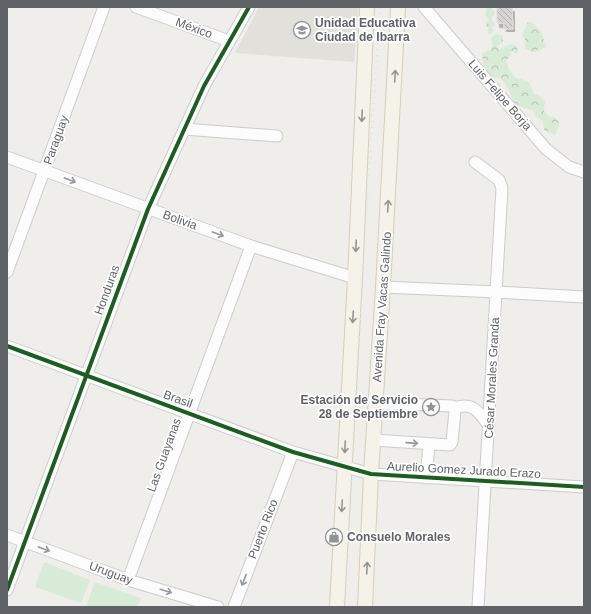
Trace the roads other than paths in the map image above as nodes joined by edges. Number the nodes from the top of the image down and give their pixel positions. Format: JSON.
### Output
{"nodes":[{"id":1,"x":104,"y":7,"type":"edge"},
{"id":2,"x":136,"y":7,"type":"edge"},
{"id":3,"x":249,"y":7,"type":"edge"},
{"id":4,"x":366,"y":7,"type":"edge"},
{"id":5,"x":398,"y":7,"type":"edge"},
{"id":6,"x":424,"y":7,"type":"edge"},
{"id":7,"x":229,"y":41,"type":"junction"},
{"id":8,"x":184,"y":129,"type":"junction"},
{"id":9,"x":277,"y":136,"type":"dead end"},
{"id":10,"x":7,"y":157,"type":"edge"},
{"id":11,"x":475,"y":162,"type":"dead end"},
{"id":12,"x":44,"y":171,"type":"junction"},
{"id":13,"x":584,"y":172,"type":"edge"},
{"id":14,"x":148,"y":209,"type":"junction"},
{"id":15,"x":251,"y":246,"type":"junction"},
{"id":16,"x":7,"y":272,"type":"edge"},
{"id":17,"x":355,"y":278,"type":"junction"},
{"id":18,"x":383,"y":287,"type":"junction"},
{"id":19,"x":497,"y":292,"type":"junction"},
{"id":20,"x":584,"y":297,"type":"edge"},
{"id":21,"x":7,"y":346,"type":"edge"},
{"id":22,"x":86,"y":375,"type":"junction"},
{"id":23,"x":376,"y":403,"type":"junction"},
{"id":24,"x":454,"y":408,"type":"junction"},
{"id":25,"x":189,"y":413,"type":"junction"},
{"id":26,"x":489,"y":426,"type":"junction"},
{"id":27,"x":373,"y":440,"type":"junction"},
{"id":28,"x":429,"y":444,"type":"junction"},
{"id":29,"x":292,"y":452,"type":"junction"},
{"id":30,"x":344,"y":467,"type":"junction"},
{"id":31,"x":371,"y":474,"type":"junction"},
{"id":32,"x":426,"y":478,"type":"junction"},
{"id":33,"x":486,"y":481,"type":"junction"},
{"id":34,"x":584,"y":487,"type":"edge"},
{"id":35,"x":7,"y":535,"type":"edge"},
{"id":36,"x":24,"y":542,"type":"junction"},
{"id":37,"x":128,"y":580,"type":"junction"},
{"id":38,"x":7,"y":590,"type":"edge"},
{"id":39,"x":218,"y":607,"type":"edge"},
{"id":40,"x":234,"y":607,"type":"edge"},
{"id":41,"x":337,"y":607,"type":"edge"},
{"id":42,"x":365,"y":607,"type":"edge"},
{"id":43,"x":478,"y":607,"type":"edge"}],
"edges":[{"from":1,"to":12,"type":"street","name":"Paraguay"},
{"from":2,"to":7,"type":"street","name":"México"},
{"from":3,"to":7,"type":"street","name":"Honduras"},
{"from":4,"to":17,"type":"main road","one_way":true},
{"from":18,"to":5,"type":"main road","name":"Avenida Fray Vacas Galindo","one_way":true},
{"from":6,"to":13,"type":"street","name":"Luis Felipe Borja"},
{"from":7,"to":8,"type":"street","name":"Honduras"},
{"from":8,"to":9,"type":"street"},
{"from":8,"to":14,"type":"street","name":"Honduras"},
{"from":10,"to":12,"type":"street","name":"Bolivia"},
{"from":11,"to":19,"type":"street","name":"César Morales Granda"},
{"from":12,"to":14,"type":"street","name":"Bolivia","one_way":true},
{"from":12,"to":16,"type":"street","name":"Paraguay"},
{"from":14,"to":15,"type":"street","name":"Bolivia","one_way":true},
{"from":14,"to":22,"type":"street","name":"Honduras"},
{"from":15,"to":17,"type":"street","name":"Bolivia"},
{"from":15,"to":25,"type":"street","name":"Las Guayanas"},
{"from":17,"to":30,"type":"main road","one_way":true},
{"from":18,"to":19,"type":"street"},
{"from":18,"to":23,"type":"main road","name":"Avenida Fray Vacas Galindo"},
{"from":19,"to":20,"type":"street"},
{"from":19,"to":26,"type":"street","name":"César Morales Granda"},
{"from":21,"to":22,"type":"street","name":"Brasil"},
{"from":22,"to":25,"type":"street","name":"Brasil"},
{"from":22,"to":36,"type":"street","name":"Honduras"},
{"from":23,"to":24,"type":"street"},
{"from":23,"to":27,"type":"main road","name":"Avenida Fray Vacas Galindo"},
{"from":24,"to":26,"type":"street"},
{"from":24,"to":28,"type":"street"},
{"from":25,"to":29,"type":"street","name":"Brasil"},
{"from":25,"to":37,"type":"street","name":"Las Guayanas"},
{"from":26,"to":33,"type":"street","name":"César Morales Granda"},
{"from":27,"to":28,"type":"street","one_way":true},
{"from":27,"to":31,"type":"main road","name":"Avenida Fray Vacas Galindo"},
{"from":28,"to":32,"type":"street"},
{"from":29,"to":30,"type":"street","name":"Brasil"},
{"from":29,"to":40,"type":"street","name":"Puerto Rico","one_way":true},
{"from":30,"to":31,"type":"street","name":"Aurelio Gomez Jurado Erazo"},
{"from":30,"to":41,"type":"main road","one_way":true},
{"from":31,"to":32,"type":"street","name":"Aurelio Gomez Jurado Erazo"},
{"from":42,"to":31,"type":"main road","name":"Avenida Fray Vacas Galindo","one_way":true},
{"from":32,"to":33,"type":"street","name":"Aurelio Gomez Jurado Erazo"},
{"from":33,"to":34,"type":"street","name":"Aurelio Gomez Jurado Erazo"},
{"from":33,"to":43,"type":"street","name":"César Morales Granda"},
{"from":35,"to":36,"type":"street","name":"Uruguay"},
{"from":36,"to":37,"type":"street","name":"Uruguay","one_way":true},
{"from":36,"to":38,"type":"street","name":"Honduras"},
{"from":37,"to":39,"type":"street","name":"Uruguay","one_way":true}]}
